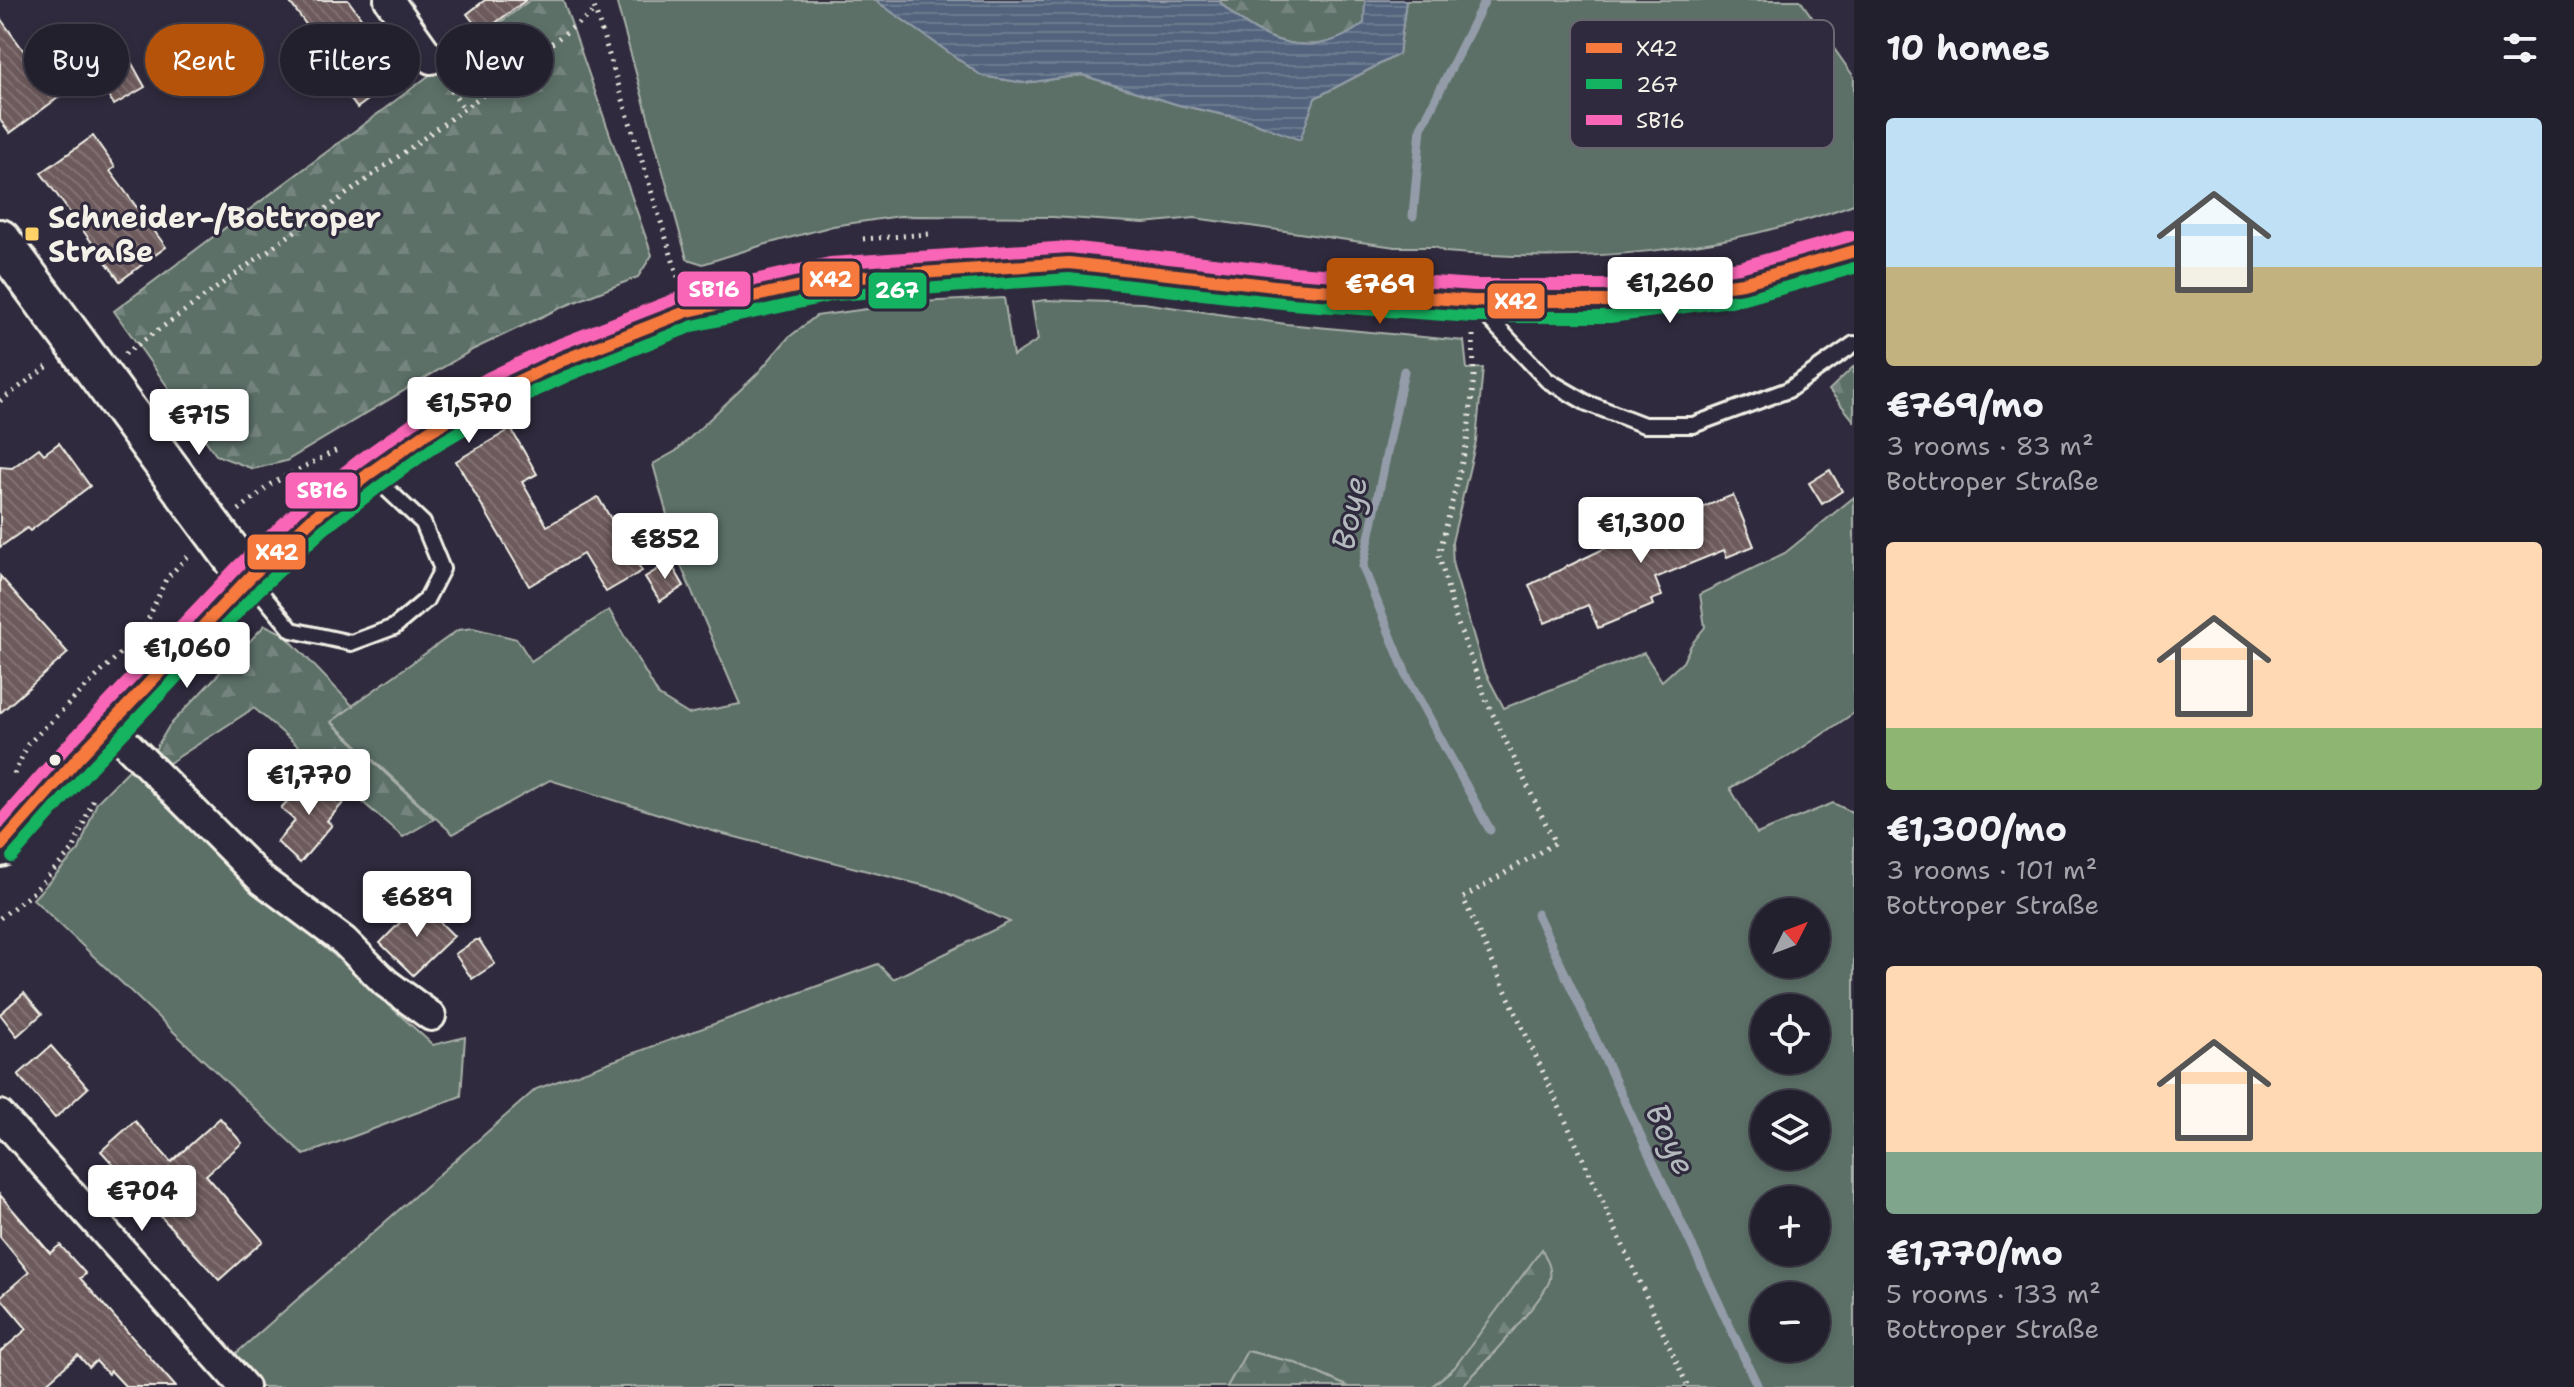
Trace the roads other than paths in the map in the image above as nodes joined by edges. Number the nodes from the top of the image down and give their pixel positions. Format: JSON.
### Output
{"nodes":[{"id":1,"x":389,"y":0,"type":"edge"},
{"id":2,"x":431,"y":59,"type":"dead end"},
{"id":3,"x":0,"y":240,"type":"edge"},
{"id":4,"x":1854,"y":251,"type":"edge"},
{"id":5,"x":1471,"y":323,"type":"junction"},
{"id":6,"x":1854,"y":344,"type":"edge"},
{"id":7,"x":370,"y":473,"type":"junction"},
{"id":8,"x":249,"y":578,"type":"junction"},
{"id":9,"x":109,"y":726,"type":"junction"},
{"id":10,"x":0,"y":846,"type":"edge"},
{"id":11,"x":431,"y":1016,"type":"dead end"},
{"id":12,"x":0,"y":1115,"type":"edge"},
{"id":13,"x":232,"y":1381,"type":"edge"}],
"edges":[{"from":1,"to":2,"type":"street"},
{"from":3,"to":8,"type":"main road"},
{"from":4,"to":5,"type":"main road"},
{"from":5,"to":6,"type":"lane"},
{"from":5,"to":7,"type":"main road"},
{"from":7,"to":8,"type":"main road"},
{"from":7,"to":8,"type":"lane"},
{"from":8,"to":9,"type":"main road"},
{"from":9,"to":10,"type":"main road"},
{"from":9,"to":11,"type":"street"},
{"from":12,"to":13,"type":"street"}]}
